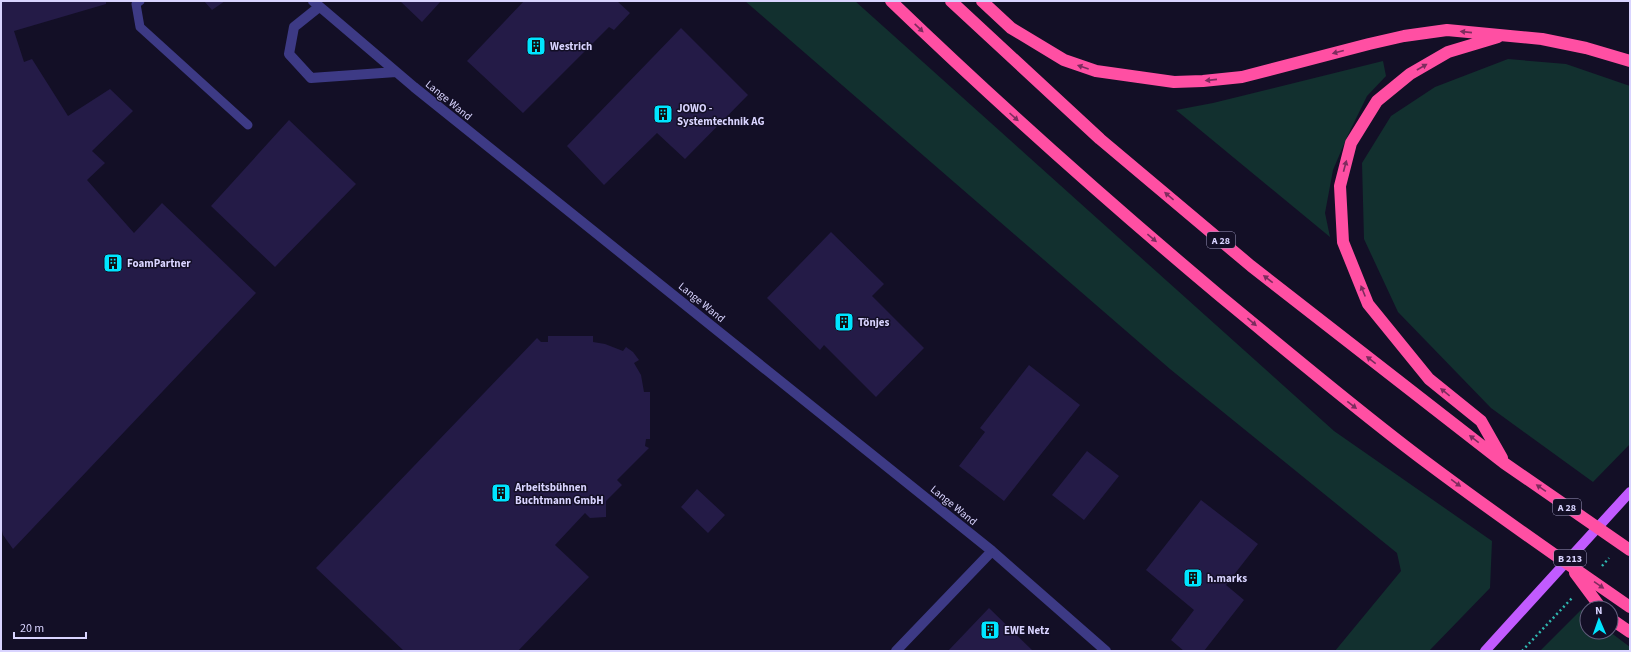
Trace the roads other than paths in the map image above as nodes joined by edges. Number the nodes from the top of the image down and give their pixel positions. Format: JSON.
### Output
{"nodes":[{"id":1,"x":140,"y":1,"type":"edge"},
{"id":2,"x":891,"y":1,"type":"edge"},
{"id":3,"x":951,"y":1,"type":"edge"},
{"id":4,"x":982,"y":1,"type":"edge"},
{"id":5,"x":316,"y":4,"type":"edge"},
{"id":6,"x":1504,"y":36,"type":"junction"},
{"id":7,"x":1630,"y":61,"type":"edge"},
{"id":8,"x":396,"y":72,"type":"junction"},
{"id":9,"x":248,"y":125,"type":"dead end"},
{"id":10,"x":1504,"y":463,"type":"junction"},
{"id":11,"x":1630,"y":492,"type":"edge"},
{"id":12,"x":1630,"y":550,"type":"edge"},
{"id":13,"x":992,"y":551,"type":"junction"},
{"id":14,"x":1568,"y":564,"type":"junction"},
{"id":15,"x":1595,"y":600,"type":"edge"},
{"id":16,"x":1630,"y":607,"type":"edge"},
{"id":17,"x":1619,"y":624,"type":"edge"},
{"id":18,"x":1630,"y":632,"type":"edge"},
{"id":19,"x":896,"y":651,"type":"edge"},
{"id":20,"x":1106,"y":651,"type":"edge"},
{"id":21,"x":1485,"y":651,"type":"edge"}],
"edges":[{"from":1,"to":9,"type":"lane"},
{"from":2,"to":14,"type":"highway","one_way":true},
{"from":10,"to":3,"type":"highway","number":"A 28","one_way":true},
{"from":6,"to":4,"type":"highway","one_way":true},
{"from":5,"to":8,"type":"street","name":"Lange Wand"},
{"from":5,"to":8,"type":"street","name":"Lange Wand"},
{"from":6,"to":7,"type":"highway"},
{"from":10,"to":6,"type":"highway","one_way":true},
{"from":8,"to":13,"type":"street","name":"Lange Wand"},
{"from":12,"to":10,"type":"highway","number":"A 28","one_way":true},
{"from":11,"to":21,"type":"main road","number":"B 213"},
{"from":13,"to":19,"type":"street"},
{"from":13,"to":20,"type":"street","name":"Lange Wand"},
{"from":14,"to":15,"type":"highway"},
{"from":14,"to":16,"type":"highway","one_way":true},
{"from":17,"to":18,"type":"highway"}]}
